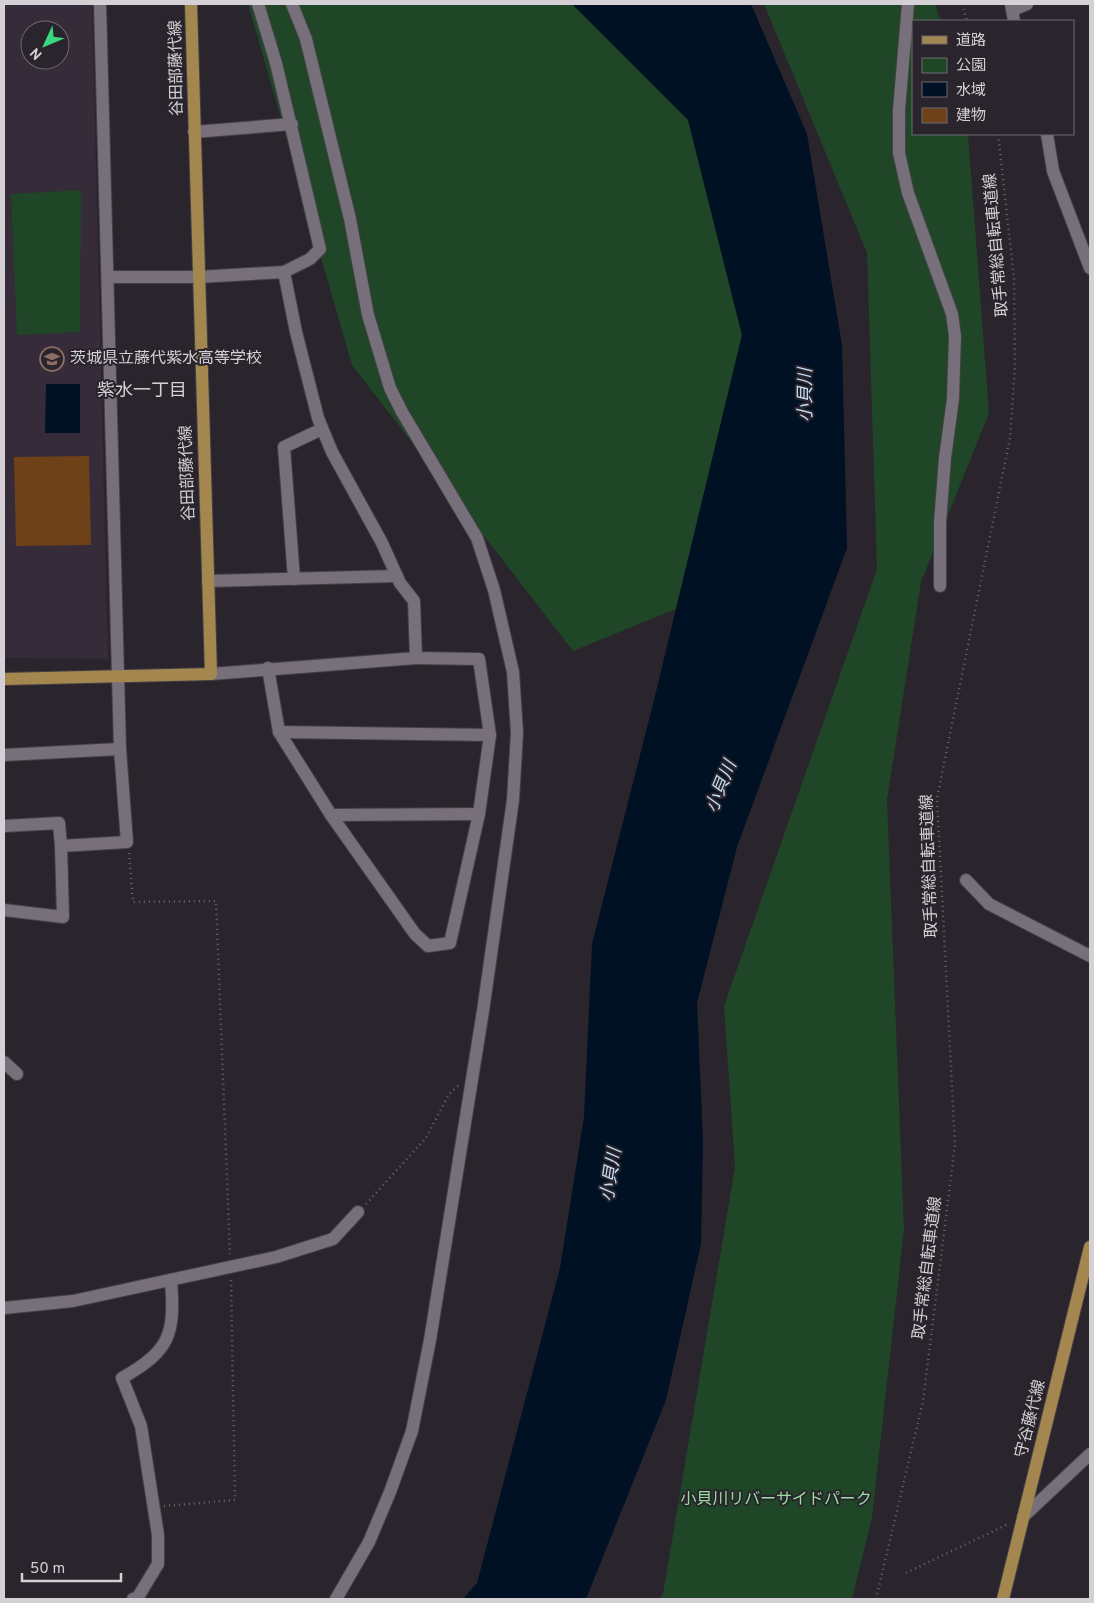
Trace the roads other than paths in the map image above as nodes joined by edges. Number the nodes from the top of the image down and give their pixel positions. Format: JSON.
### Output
{"nodes":[{"id":1,"x":100,"y":4,"type":"edge"},
{"id":2,"x":192,"y":4,"type":"edge"},
{"id":3,"x":258,"y":4,"type":"edge"},
{"id":4,"x":292,"y":4,"type":"edge"},
{"id":5,"x":908,"y":4,"type":"edge"},
{"id":6,"x":1027,"y":4,"type":"edge"},
{"id":7,"x":1013,"y":12,"type":"edge"},
{"id":8,"x":292,"y":124,"type":"junction"},
{"id":9,"x":194,"y":132,"type":"junction"},
{"id":10,"x":1047,"y":135,"type":"edge"},
{"id":11,"x":1090,"y":268,"type":"edge"},
{"id":12,"x":284,"y":272,"type":"junction"},
{"id":13,"x":109,"y":277,"type":"junction"},
{"id":14,"x":198,"y":277,"type":"junction"},
{"id":15,"x":322,"y":429,"type":"junction"},
{"id":16,"x":396,"y":576,"type":"junction"},
{"id":17,"x":294,"y":579,"type":"junction"},
{"id":18,"x":208,"y":581,"type":"junction"},
{"id":19,"x":940,"y":586,"type":"dead end"},
{"id":20,"x":416,"y":658,"type":"junction"},
{"id":21,"x":268,"y":668,"type":"junction"},
{"id":22,"x":211,"y":674,"type":"junction"},
{"id":23,"x":118,"y":676,"type":"junction"},
{"id":24,"x":4,"y":679,"type":"edge"},
{"id":25,"x":279,"y":732,"type":"junction"},
{"id":26,"x":490,"y":735,"type":"junction"},
{"id":27,"x":120,"y":749,"type":"junction"},
{"id":28,"x":4,"y":755,"type":"edge"},
{"id":29,"x":478,"y":814,"type":"junction"},
{"id":30,"x":331,"y":815,"type":"junction"},
{"id":31,"x":4,"y":826,"type":"edge"},
{"id":32,"x":62,"y":846,"type":"junction"},
{"id":33,"x":966,"y":880,"type":"dead end"},
{"id":34,"x":4,"y":910,"type":"edge"},
{"id":35,"x":1090,"y":956,"type":"edge"},
{"id":36,"x":4,"y":1062,"type":"edge"},
{"id":37,"x":17,"y":1074,"type":"dead end"},
{"id":38,"x":358,"y":1212,"type":"road end"},
{"id":39,"x":1090,"y":1247,"type":"edge"},
{"id":40,"x":171,"y":1280,"type":"junction"},
{"id":41,"x":4,"y":1308,"type":"edge"},
{"id":42,"x":1090,"y":1454,"type":"edge"},
{"id":43,"x":1023,"y":1517,"type":"junction"},
{"id":44,"x":133,"y":1599,"type":"edge"},
{"id":45,"x":336,"y":1599,"type":"edge"},
{"id":46,"x":1002,"y":1599,"type":"edge"}],
"edges":[{"from":1,"to":13,"type":"street"},
{"from":2,"to":9,"type":"main road","name":"谷田部藤代線"},
{"from":3,"to":8,"type":"street"},
{"from":4,"to":45,"type":"street"},
{"from":5,"to":19,"type":"street"},
{"from":6,"to":7,"type":"street"},
{"from":8,"to":9,"type":"street"},
{"from":8,"to":12,"type":"street"},
{"from":9,"to":14,"type":"main road","name":"谷田部藤代線"},
{"from":10,"to":11,"type":"street"},
{"from":12,"to":14,"type":"street"},
{"from":12,"to":15,"type":"street"},
{"from":13,"to":14,"type":"street"},
{"from":13,"to":23,"type":"street"},
{"from":14,"to":18,"type":"main road","name":"谷田部藤代線"},
{"from":15,"to":16,"type":"street"},
{"from":15,"to":17,"type":"street"},
{"from":16,"to":17,"type":"street"},
{"from":16,"to":20,"type":"street"},
{"from":17,"to":18,"type":"street"},
{"from":18,"to":22,"type":"main road","name":"谷田部藤代線"},
{"from":20,"to":21,"type":"street"},
{"from":20,"to":26,"type":"street"},
{"from":21,"to":22,"type":"street"},
{"from":21,"to":25,"type":"street"},
{"from":22,"to":23,"type":"main road"},
{"from":23,"to":24,"type":"main road"},
{"from":23,"to":27,"type":"street"},
{"from":25,"to":26,"type":"street"},
{"from":25,"to":30,"type":"street"},
{"from":26,"to":29,"type":"street"},
{"from":27,"to":28,"type":"street"},
{"from":27,"to":32,"type":"street"},
{"from":29,"to":30,"type":"street"},
{"from":29,"to":30,"type":"street"},
{"from":31,"to":32,"type":"street"},
{"from":32,"to":34,"type":"street"},
{"from":33,"to":35,"type":"street"},
{"from":36,"to":37,"type":"street"},
{"from":38,"to":40,"type":"street"},
{"from":39,"to":43,"type":"main road","name":"守谷藤代線"},
{"from":40,"to":41,"type":"street"},
{"from":40,"to":44,"type":"street"},
{"from":42,"to":43,"type":"street"},
{"from":43,"to":46,"type":"main road","name":"守谷藤代線"}]}
